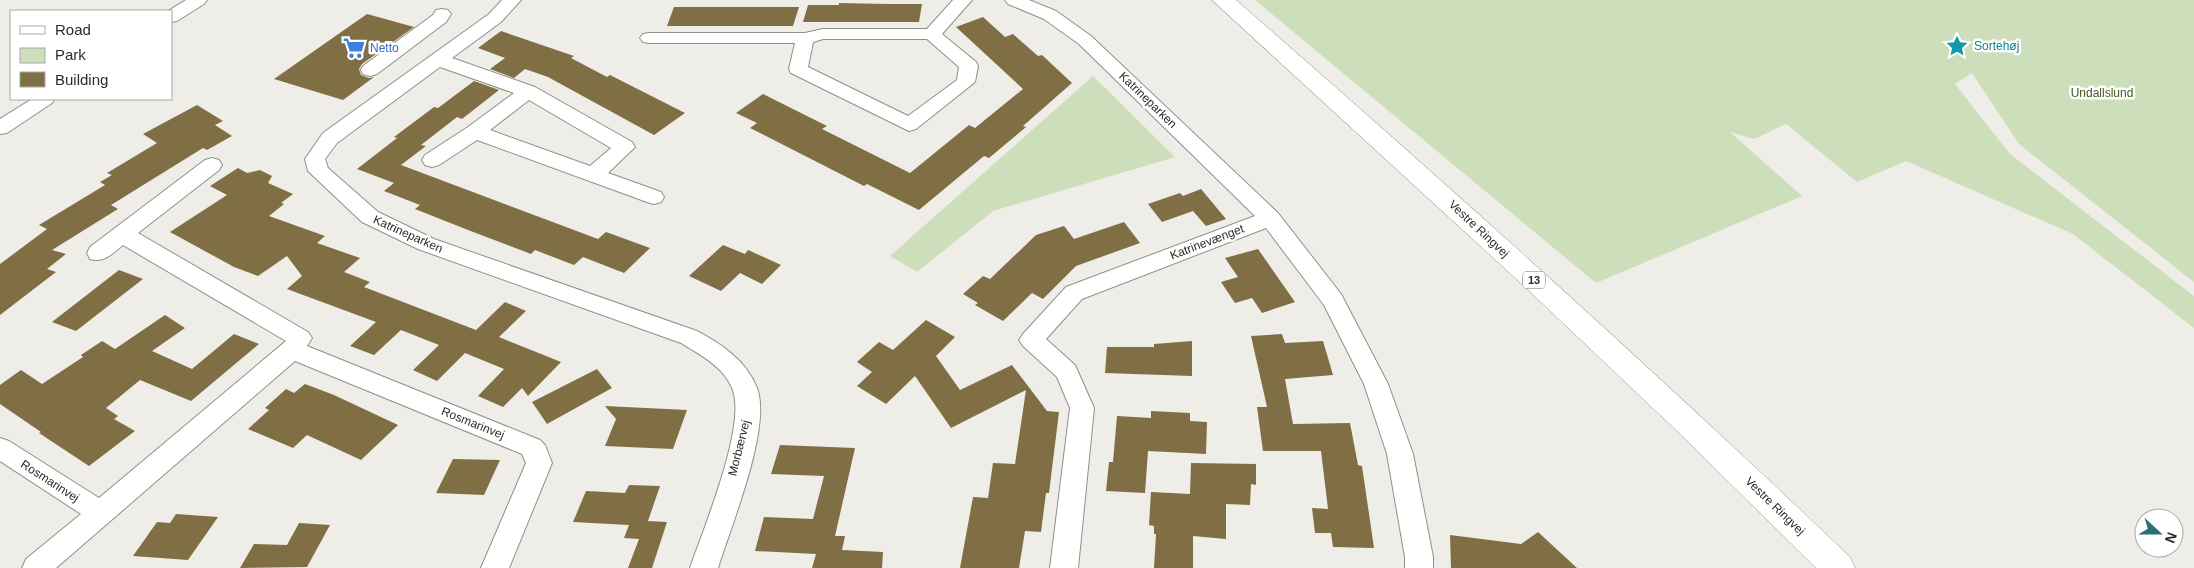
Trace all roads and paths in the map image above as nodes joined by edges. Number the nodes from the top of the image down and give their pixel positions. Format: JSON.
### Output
{"nodes":[{"id":1,"x":169,"y":0,"type":"edge"},
{"id":2,"x":512,"y":0,"type":"edge"},
{"id":3,"x":964,"y":0,"type":"edge"},
{"id":4,"x":1014,"y":0,"type":"edge"},
{"id":5,"x":1223,"y":0,"type":"edge"},
{"id":6,"x":185,"y":8,"type":"edge"},
{"id":7,"x":442,"y":14,"type":"dead end"},
{"id":8,"x":932,"y":34,"type":"junction"},
{"id":9,"x":649,"y":38,"type":"dead end"},
{"id":10,"x":805,"y":38,"type":"junction"},
{"id":11,"x":438,"y":60,"type":"junction"},
{"id":12,"x":370,"y":70,"type":"dead end"},
{"id":13,"x":528,"y":91,"type":"junction"},
{"id":14,"x":42,"y":100,"type":"edge"},
{"id":15,"x":0,"y":128,"type":"edge"},
{"id":16,"x":475,"y":132,"type":"junction"},
{"id":17,"x":432,"y":160,"type":"dead end"},
{"id":18,"x":212,"y":165,"type":"dead end"},
{"id":19,"x":592,"y":174,"type":"junction"},
{"id":20,"x":654,"y":197,"type":"dead end"},
{"id":21,"x":1270,"y":218,"type":"junction"},
{"id":22,"x":122,"y":234,"type":"junction"},
{"id":23,"x":98,"y":253,"type":"dead end"},
{"id":24,"x":589,"y":302,"type":"joint"},
{"id":25,"x":292,"y":350,"type":"junction"},
{"id":26,"x":0,"y":448,"type":"edge"},
{"id":27,"x":101,"y":513,"type":"junction"},
{"id":28,"x":36,"y":568,"type":"edge"},
{"id":29,"x":495,"y":568,"type":"edge"},
{"id":30,"x":704,"y":568,"type":"edge"},
{"id":31,"x":1064,"y":568,"type":"edge"},
{"id":32,"x":1419,"y":568,"type":"edge"},
{"id":33,"x":1838,"y":568,"type":"edge"}],
"edges":[{"from":1,"to":6,"type":"street"},
{"from":2,"to":11,"type":"street","name":"Katrineparken"},
{"from":3,"to":8,"type":"street"},
{"from":4,"to":21,"type":"street","name":"Katrineparken"},
{"from":5,"to":33,"type":"main road","name":"Vestre Ringvej","number":"13"},
{"from":7,"to":12,"type":"street"},
{"from":8,"to":10,"type":"street"},
{"from":8,"to":10,"type":"street"},
{"from":9,"to":10,"type":"street"},
{"from":11,"to":13,"type":"street"},
{"from":11,"to":24,"type":"street","name":"Katrineparken"},
{"from":13,"to":16,"type":"street"},
{"from":13,"to":19,"type":"street"},
{"from":14,"to":15,"type":"street"},
{"from":16,"to":17,"type":"street"},
{"from":16,"to":19,"type":"street"},
{"from":18,"to":22,"type":"street"},
{"from":19,"to":20,"type":"street"},
{"from":21,"to":31,"type":"street","name":"Katrinevænget"},
{"from":21,"to":32,"type":"street"},
{"from":22,"to":23,"type":"street"},
{"from":22,"to":25,"type":"street"},
{"from":24,"to":30,"type":"street","name":"Morbærvej"},
{"from":25,"to":27,"type":"street"},
{"from":25,"to":29,"type":"street","name":"Rosmarinvej"},
{"from":26,"to":27,"type":"street","name":"Rosmarinvej"},
{"from":27,"to":28,"type":"street"}]}
